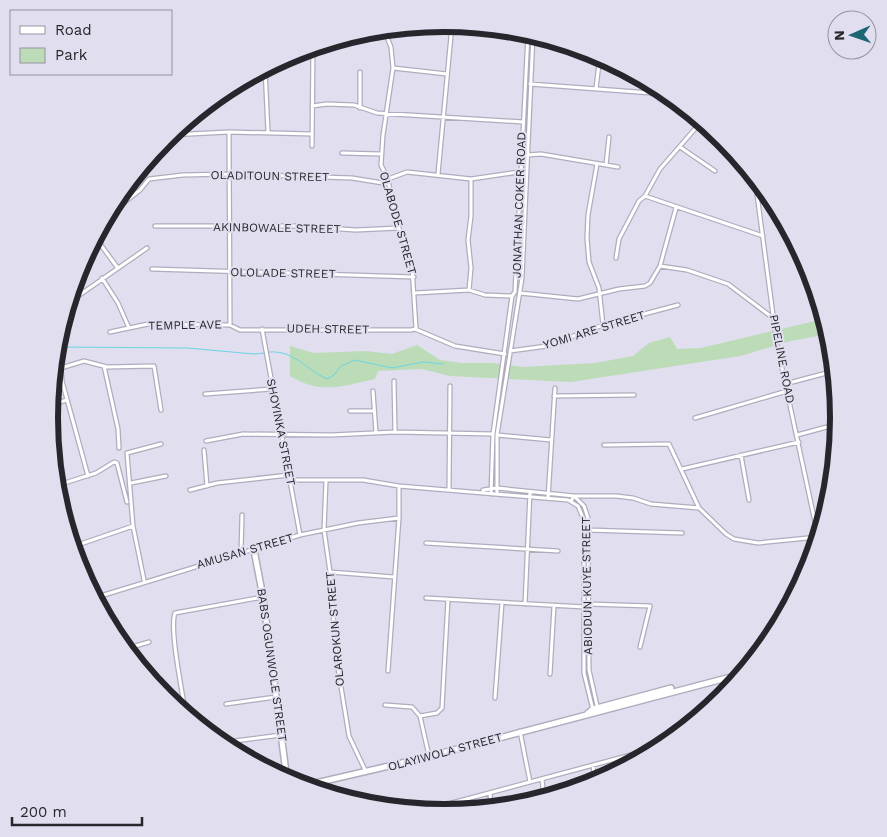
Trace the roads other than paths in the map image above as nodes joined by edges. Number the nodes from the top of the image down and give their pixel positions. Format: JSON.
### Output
{"nodes":[{"id":1,"x":451,"y":32,"type":"edge"},
{"id":2,"x":388,"y":37,"type":"edge"},
{"id":3,"x":528,"y":42,"type":"edge"},
{"id":4,"x":532,"y":43,"type":"edge"},
{"id":5,"x":313,"y":55,"type":"edge"},
{"id":6,"x":599,"y":65,"type":"edge"},
{"id":7,"x":393,"y":68,"type":"junction"},
{"id":8,"x":360,"y":72,"type":"dead end"},
{"id":9,"x":447,"y":74,"type":"junction"},
{"id":10,"x":265,"y":76,"type":"edge"},
{"id":11,"x":530,"y":84,"type":"junction"},
{"id":12,"x":596,"y":88,"type":"junction"},
{"id":13,"x":650,"y":93,"type":"edge"},
{"id":14,"x":312,"y":106,"type":"junction"},
{"id":15,"x":360,"y":108,"type":"junction"},
{"id":16,"x":386,"y":114,"type":"junction"},
{"id":17,"x":443,"y":118,"type":"junction"},
{"id":18,"x":523,"y":122,"type":"junction"},
{"id":19,"x":697,"y":127,"type":"edge"},
{"id":20,"x":229,"y":132,"type":"junction"},
{"id":21,"x":268,"y":132,"type":"junction"},
{"id":22,"x":183,"y":134,"type":"edge"},
{"id":23,"x":312,"y":134,"type":"junction"},
{"id":24,"x":609,"y":137,"type":"dead end"},
{"id":25,"x":312,"y":146,"type":"dead end"},
{"id":26,"x":680,"y":147,"type":"junction"},
{"id":27,"x":342,"y":154,"type":"dead end"},
{"id":28,"x":381,"y":154,"type":"junction"},
{"id":29,"x":527,"y":155,"type":"junction"},
{"id":30,"x":597,"y":164,"type":"junction"},
{"id":31,"x":606,"y":165,"type":"junction"},
{"id":32,"x":618,"y":167,"type":"dead end"},
{"id":33,"x":715,"y":171,"type":"dead end"},
{"id":34,"x":519,"y":172,"type":"junction"},
{"id":35,"x":229,"y":174,"type":"junction"},
{"id":36,"x":438,"y":174,"type":"junction"},
{"id":37,"x":388,"y":179,"type":"junction"},
{"id":38,"x":471,"y":179,"type":"junction"},
{"id":39,"x":389,"y":184,"type":"junction"},
{"id":40,"x":758,"y":195,"type":"edge"},
{"id":41,"x":645,"y":196,"type":"junction"},
{"id":42,"x":758,"y":199,"type":"junction"},
{"id":43,"x":762,"y":201,"type":"edge"},
{"id":44,"x":124,"y":202,"type":"edge"},
{"id":45,"x":676,"y":208,"type":"junction"},
{"id":46,"x":155,"y":226,"type":"dead end"},
{"id":47,"x":231,"y":226,"type":"junction"},
{"id":48,"x":399,"y":228,"type":"junction"},
{"id":49,"x":763,"y":236,"type":"junction"},
{"id":50,"x":100,"y":243,"type":"edge"},
{"id":51,"x":147,"y":248,"type":"dead end"},
{"id":52,"x":616,"y":258,"type":"dead end"},
{"id":53,"x":660,"y":266,"type":"junction"},
{"id":54,"x":118,"y":267,"type":"junction"},
{"id":55,"x":152,"y":269,"type":"dead end"},
{"id":56,"x":231,"y":272,"type":"junction"},
{"id":57,"x":414,"y":277,"type":"junction"},
{"id":58,"x":102,"y":278,"type":"junction"},
{"id":59,"x":469,"y":290,"type":"junction"},
{"id":60,"x":415,"y":293,"type":"junction"},
{"id":61,"x":520,"y":293,"type":"junction"},
{"id":62,"x":599,"y":294,"type":"junction"},
{"id":63,"x":77,"y":296,"type":"edge"},
{"id":64,"x":512,"y":296,"type":"junction"},
{"id":65,"x":678,"y":305,"type":"dead end"},
{"id":66,"x":774,"y":318,"type":"junction"},
{"id":67,"x":230,"y":325,"type":"junction"},
{"id":68,"x":603,"y":326,"type":"junction"},
{"id":69,"x":129,"y":328,"type":"junction"},
{"id":70,"x":415,"y":328,"type":"junction"},
{"id":71,"x":262,"y":329,"type":"junction"},
{"id":72,"x":110,"y":332,"type":"dead end"},
{"id":73,"x":510,"y":350,"type":"junction"},
{"id":74,"x":505,"y":354,"type":"junction"},
{"id":75,"x":104,"y":366,"type":"junction"},
{"id":76,"x":61,"y":370,"type":"edge"},
{"id":77,"x":60,"y":373,"type":"edge"},
{"id":78,"x":827,"y":373,"type":"edge"},
{"id":79,"x":394,"y":381,"type":"dead end"},
{"id":80,"x":786,"y":384,"type":"junction"},
{"id":81,"x":450,"y":386,"type":"dead end"},
{"id":82,"x":555,"y":388,"type":"dead end"},
{"id":83,"x":272,"y":389,"type":"junction"},
{"id":84,"x":373,"y":391,"type":"dead end"},
{"id":85,"x":787,"y":391,"type":"junction"},
{"id":86,"x":205,"y":394,"type":"dead end"},
{"id":87,"x":634,"y":395,"type":"dead end"},
{"id":88,"x":554,"y":396,"type":"junction"},
{"id":89,"x":67,"y":400,"type":"junction"},
{"id":90,"x":58,"y":403,"type":"edge"},
{"id":91,"x":161,"y":410,"type":"dead end"},
{"id":92,"x":350,"y":411,"type":"dead end"},
{"id":93,"x":374,"y":411,"type":"junction"},
{"id":94,"x":695,"y":418,"type":"dead end"},
{"id":95,"x":830,"y":426,"type":"edge"},
{"id":96,"x":395,"y":432,"type":"junction"},
{"id":97,"x":376,"y":433,"type":"junction"},
{"id":98,"x":450,"y":433,"type":"junction"},
{"id":99,"x":492,"y":434,"type":"junction"},
{"id":100,"x":282,"y":435,"type":"junction"},
{"id":101,"x":497,"y":435,"type":"junction"},
{"id":102,"x":797,"y":435,"type":"junction"},
{"id":103,"x":551,"y":440,"type":"junction"},
{"id":104,"x":206,"y":441,"type":"dead end"},
{"id":105,"x":799,"y":442,"type":"junction"},
{"id":106,"x":162,"y":444,"type":"dead end"},
{"id":107,"x":604,"y":445,"type":"dead end"},
{"id":108,"x":120,"y":448,"type":"dead end"},
{"id":109,"x":204,"y":450,"type":"dead end"},
{"id":110,"x":741,"y":455,"type":"junction"},
{"id":111,"x":682,"y":469,"type":"junction"},
{"id":112,"x":289,"y":475,"type":"junction"},
{"id":113,"x":88,"y":476,"type":"junction"},
{"id":114,"x":166,"y":476,"type":"dead end"},
{"id":115,"x":290,"y":480,"type":"junction"},
{"id":116,"x":326,"y":481,"type":"junction"},
{"id":117,"x":63,"y":483,"type":"edge"},
{"id":118,"x":131,"y":483,"type":"junction"},
{"id":119,"x":207,"y":486,"type":"junction"},
{"id":120,"x":399,"y":486,"type":"junction"},
{"id":121,"x":490,"y":488,"type":"junction"},
{"id":122,"x":497,"y":488,"type":"junction"},
{"id":123,"x":190,"y":490,"type":"dead end"},
{"id":124,"x":449,"y":490,"type":"junction"},
{"id":125,"x":481,"y":491,"type":"junction"},
{"id":126,"x":530,"y":492,"type":"junction"},
{"id":127,"x":548,"y":492,"type":"junction"},
{"id":128,"x":491,"y":494,"type":"junction"},
{"id":129,"x":497,"y":494,"type":"junction"},
{"id":130,"x":530,"y":496,"type":"junction"},
{"id":131,"x":574,"y":496,"type":"junction"},
{"id":132,"x":548,"y":498,"type":"junction"},
{"id":133,"x":749,"y":500,"type":"dead end"},
{"id":134,"x":571,"y":501,"type":"junction"},
{"id":135,"x":127,"y":502,"type":"dead end"},
{"id":136,"x":699,"y":508,"type":"junction"},
{"id":137,"x":242,"y":515,"type":"dead end"},
{"id":138,"x":399,"y":518,"type":"junction"},
{"id":139,"x":815,"y":522,"type":"edge"},
{"id":140,"x":133,"y":526,"type":"junction"},
{"id":141,"x":324,"y":530,"type":"junction"},
{"id":142,"x":588,"y":530,"type":"junction"},
{"id":143,"x":682,"y":534,"type":"dead end"},
{"id":144,"x":300,"y":535,"type":"junction"},
{"id":145,"x":810,"y":538,"type":"edge"},
{"id":146,"x":426,"y":543,"type":"dead end"},
{"id":147,"x":79,"y":545,"type":"edge"},
{"id":148,"x":526,"y":549,"type":"junction"},
{"id":149,"x":254,"y":550,"type":"junction"},
{"id":150,"x":558,"y":551,"type":"dead end"},
{"id":151,"x":241,"y":554,"type":"junction"},
{"id":152,"x":330,"y":572,"type":"junction"},
{"id":153,"x":394,"y":577,"type":"junction"},
{"id":154,"x":144,"y":580,"type":"junction"},
{"id":155,"x":101,"y":596,"type":"edge"},
{"id":156,"x":263,"y":597,"type":"junction"},
{"id":157,"x":426,"y":598,"type":"dead end"},
{"id":158,"x":448,"y":599,"type":"junction"},
{"id":159,"x":502,"y":603,"type":"junction"},
{"id":160,"x":525,"y":604,"type":"junction"},
{"id":161,"x":554,"y":606,"type":"junction"},
{"id":162,"x":586,"y":606,"type":"junction"},
{"id":163,"x":149,"y":642,"type":"dead end"},
{"id":164,"x":133,"y":647,"type":"edge"},
{"id":165,"x":640,"y":647,"type":"dead end"},
{"id":166,"x":388,"y":671,"type":"dead end"},
{"id":167,"x":735,"y":672,"type":"edge"},
{"id":168,"x":550,"y":674,"type":"dead end"},
{"id":169,"x":730,"y":677,"type":"edge"},
{"id":170,"x":276,"y":697,"type":"junction"},
{"id":171,"x":495,"y":698,"type":"dead end"},
{"id":172,"x":184,"y":704,"type":"edge"},
{"id":173,"x":226,"y":704,"type":"dead end"},
{"id":174,"x":385,"y":705,"type":"dead end"},
{"id":175,"x":595,"y":711,"type":"junction"},
{"id":176,"x":420,"y":716,"type":"junction"},
{"id":177,"x":520,"y":731,"type":"junction"},
{"id":178,"x":282,"y":735,"type":"junction"},
{"id":179,"x":232,"y":741,"type":"edge"},
{"id":180,"x":429,"y":756,"type":"junction"},
{"id":181,"x":631,"y":756,"type":"edge"},
{"id":182,"x":593,"y":764,"type":"junction"},
{"id":183,"x":286,"y":771,"type":"edge"},
{"id":184,"x":366,"y":773,"type":"junction"},
{"id":185,"x":594,"y":774,"type":"edge"},
{"id":186,"x":542,"y":779,"type":"junction"},
{"id":187,"x":530,"y":782,"type":"junction"},
{"id":188,"x":317,"y":783,"type":"edge"},
{"id":189,"x":543,"y":791,"type":"edge"},
{"id":190,"x":490,"y":793,"type":"junction"},
{"id":191,"x":491,"y":801,"type":"edge"},
{"id":192,"x":448,"y":804,"type":"edge"}],
"edges":[{"from":1,"to":9,"type":"street"},
{"from":2,"to":7,"type":"street","name":"OLABODE STREET"},
{"from":3,"to":18,"type":"street","name":"JONATHAN COKER ROAD"},
{"from":4,"to":11,"type":"street","name":"JONATHAN COKER ROAD"},
{"from":5,"to":14,"type":"street"},
{"from":6,"to":12,"type":"street"},
{"from":7,"to":9,"type":"street"},
{"from":7,"to":16,"type":"street","name":"OLABODE STREET"},
{"from":8,"to":15,"type":"street"},
{"from":9,"to":17,"type":"street"},
{"from":10,"to":21,"type":"street"},
{"from":11,"to":12,"type":"street"},
{"from":11,"to":29,"type":"street","name":"JONATHAN COKER ROAD"},
{"from":12,"to":13,"type":"street"},
{"from":14,"to":15,"type":"street"},
{"from":14,"to":23,"type":"street"},
{"from":15,"to":16,"type":"street"},
{"from":16,"to":17,"type":"street"},
{"from":16,"to":28,"type":"street","name":"OLABODE STREET"},
{"from":17,"to":18,"type":"street"},
{"from":17,"to":36,"type":"street"},
{"from":18,"to":34,"type":"street","name":"JONATHAN COKER ROAD"},
{"from":19,"to":26,"type":"street"},
{"from":20,"to":21,"type":"street"},
{"from":20,"to":22,"type":"street"},
{"from":20,"to":35,"type":"street"},
{"from":21,"to":23,"type":"street"},
{"from":23,"to":25,"type":"street"},
{"from":24,"to":31,"type":"street"},
{"from":26,"to":33,"type":"street"},
{"from":26,"to":41,"type":"street"},
{"from":27,"to":28,"type":"street"},
{"from":28,"to":37,"type":"street","name":"OLABODE STREET"},
{"from":29,"to":30,"type":"street"},
{"from":29,"to":61,"type":"street","name":"JONATHAN COKER ROAD"},
{"from":30,"to":31,"type":"street"},
{"from":30,"to":62,"type":"street"},
{"from":31,"to":32,"type":"street"},
{"from":34,"to":38,"type":"street"},
{"from":34,"to":64,"type":"street","name":"JONATHAN COKER ROAD"},
{"from":35,"to":39,"type":"street","name":"OLADITOUN STREET"},
{"from":35,"to":44,"type":"street","name":"OLADITOUN STREET"},
{"from":35,"to":47,"type":"street"},
{"from":36,"to":37,"type":"street"},
{"from":36,"to":38,"type":"street"},
{"from":37,"to":39,"type":"street","name":"OLABODE STREET"},
{"from":38,"to":59,"type":"street"},
{"from":39,"to":48,"type":"street","name":"OLABODE STREET"},
{"from":40,"to":42,"type":"street","name":"PIPELINE ROAD"},
{"from":41,"to":45,"type":"street"},
{"from":41,"to":52,"type":"street"},
{"from":42,"to":43,"type":"street"},
{"from":42,"to":49,"type":"street","name":"PIPELINE ROAD"},
{"from":45,"to":49,"type":"street"},
{"from":45,"to":53,"type":"street"},
{"from":46,"to":47,"type":"street","name":"AKINBOWALE STREET"},
{"from":47,"to":48,"type":"street","name":"AKINBOWALE STREET"},
{"from":47,"to":56,"type":"street"},
{"from":48,"to":57,"type":"street","name":"OLABODE STREET"},
{"from":49,"to":66,"type":"street","name":"PIPELINE ROAD"},
{"from":50,"to":54,"type":"street"},
{"from":51,"to":54,"type":"street"},
{"from":53,"to":62,"type":"street"},
{"from":53,"to":66,"type":"street"},
{"from":54,"to":58,"type":"street"},
{"from":55,"to":56,"type":"street","name":"OLOLADE STREET"},
{"from":56,"to":57,"type":"street","name":"OLOLADE STREET"},
{"from":56,"to":67,"type":"street"},
{"from":57,"to":60,"type":"street","name":"OLABODE STREET"},
{"from":58,"to":63,"type":"street"},
{"from":58,"to":69,"type":"street"},
{"from":59,"to":60,"type":"street"},
{"from":59,"to":64,"type":"street"},
{"from":60,"to":70,"type":"street","name":"OLABODE STREET"},
{"from":61,"to":62,"type":"street"},
{"from":61,"to":73,"type":"street","name":"JONATHAN COKER ROAD"},
{"from":62,"to":68,"type":"street"},
{"from":64,"to":74,"type":"street","name":"JONATHAN COKER ROAD"},
{"from":65,"to":68,"type":"street","name":"YOMI ARE STREET"},
{"from":66,"to":80,"type":"street","name":"PIPELINE ROAD"},
{"from":67,"to":69,"type":"street","name":"TEMPLE AVE"},
{"from":67,"to":71,"type":"street","name":"UDEH STREET"},
{"from":68,"to":73,"type":"street","name":"YOMI ARE STREET"},
{"from":69,"to":72,"type":"street","name":"TEMPLE AVE"},
{"from":70,"to":71,"type":"street","name":"UDEH STREET"},
{"from":70,"to":74,"type":"street"},
{"from":71,"to":83,"type":"street","name":"SHOYINKA STREET"},
{"from":73,"to":101,"type":"street","name":"JONATHAN COKER ROAD"},
{"from":74,"to":99,"type":"street","name":"JONATHAN COKER ROAD"},
{"from":75,"to":76,"type":"street"},
{"from":75,"to":91,"type":"street"},
{"from":75,"to":108,"type":"street"},
{"from":77,"to":89,"type":"street"},
{"from":78,"to":80,"type":"street"},
{"from":79,"to":96,"type":"street"},
{"from":80,"to":85,"type":"street","name":"PIPELINE ROAD"},
{"from":81,"to":98,"type":"street"},
{"from":82,"to":88,"type":"street"},
{"from":83,"to":86,"type":"street"},
{"from":83,"to":100,"type":"street","name":"SHOYINKA STREET"},
{"from":84,"to":93,"type":"street"},
{"from":85,"to":94,"type":"street"},
{"from":85,"to":102,"type":"street","name":"PIPELINE ROAD"},
{"from":87,"to":88,"type":"street"},
{"from":88,"to":103,"type":"street"},
{"from":89,"to":90,"type":"street"},
{"from":89,"to":113,"type":"street"},
{"from":92,"to":93,"type":"street"},
{"from":93,"to":97,"type":"street"},
{"from":95,"to":102,"type":"street"},
{"from":96,"to":97,"type":"street"},
{"from":96,"to":98,"type":"street"},
{"from":97,"to":100,"type":"street"},
{"from":98,"to":99,"type":"street"},
{"from":98,"to":124,"type":"street"},
{"from":99,"to":121,"type":"street","name":"JONATHAN COKER ROAD"},
{"from":100,"to":104,"type":"street"},
{"from":100,"to":112,"type":"street","name":"SHOYINKA STREET"},
{"from":101,"to":103,"type":"street"},
{"from":101,"to":122,"type":"street","name":"JONATHAN COKER ROAD"},
{"from":102,"to":105,"type":"street","name":"PIPELINE ROAD"},
{"from":103,"to":127,"type":"street"},
{"from":105,"to":110,"type":"street"},
{"from":105,"to":139,"type":"street","name":"PIPELINE ROAD"},
{"from":106,"to":118,"type":"street"},
{"from":107,"to":111,"type":"street"},
{"from":109,"to":119,"type":"street"},
{"from":110,"to":111,"type":"street"},
{"from":110,"to":133,"type":"street"},
{"from":111,"to":136,"type":"street"},
{"from":112,"to":115,"type":"street","name":"SHOYINKA STREET"},
{"from":112,"to":119,"type":"street"},
{"from":113,"to":117,"type":"street"},
{"from":113,"to":135,"type":"street"},
{"from":114,"to":118,"type":"street"},
{"from":115,"to":116,"type":"street","name":"ABIODUN KUYE STREET"},
{"from":115,"to":144,"type":"street","name":"SHOYINKA STREET"},
{"from":116,"to":120,"type":"street","name":"ABIODUN KUYE STREET"},
{"from":116,"to":141,"type":"street","name":"OLAROKUN STREET"},
{"from":118,"to":140,"type":"street"},
{"from":119,"to":123,"type":"street"},
{"from":120,"to":124,"type":"street","name":"ABIODUN KUYE STREET"},
{"from":120,"to":138,"type":"street"},
{"from":121,"to":122,"type":"street","name":"ABIODUN KUYE STREET"},
{"from":121,"to":125,"type":"street","name":"ABIODUN KUYE STREET"},
{"from":121,"to":128,"type":"street","name":"JONATHAN COKER ROAD"},
{"from":122,"to":126,"type":"street","name":"ABIODUN KUYE STREET"},
{"from":122,"to":129,"type":"street","name":"JONATHAN COKER ROAD"},
{"from":124,"to":125,"type":"street","name":"ABIODUN KUYE STREET"},
{"from":125,"to":128,"type":"street","name":"ABIODUN KUYE STREET"},
{"from":126,"to":127,"type":"street","name":"ABIODUN KUYE STREET"},
{"from":126,"to":130,"type":"street"},
{"from":127,"to":131,"type":"street","name":"ABIODUN KUYE STREET"},
{"from":127,"to":132,"type":"street"},
{"from":128,"to":129,"type":"street","name":"ABIODUN KUYE STREET"},
{"from":129,"to":130,"type":"street","name":"ABIODUN KUYE STREET"},
{"from":130,"to":132,"type":"street","name":"ABIODUN KUYE STREET"},
{"from":130,"to":148,"type":"street"},
{"from":131,"to":134,"type":"street"},
{"from":131,"to":136,"type":"street"},
{"from":131,"to":142,"type":"street","name":"ABIODUN KUYE STREET"},
{"from":132,"to":134,"type":"street","name":"ABIODUN KUYE STREET"},
{"from":134,"to":162,"type":"street","name":"ABIODUN KUYE STREET"},
{"from":136,"to":145,"type":"street"},
{"from":137,"to":151,"type":"street"},
{"from":138,"to":141,"type":"street","name":"AMUSAN STREET"},
{"from":138,"to":153,"type":"street"},
{"from":140,"to":147,"type":"street"},
{"from":140,"to":154,"type":"street"},
{"from":141,"to":144,"type":"street","name":"AMUSAN STREET"},
{"from":141,"to":152,"type":"street","name":"OLAROKUN STREET"},
{"from":142,"to":143,"type":"street"},
{"from":142,"to":162,"type":"street","name":"ABIODUN KUYE STREET"},
{"from":144,"to":149,"type":"street","name":"AMUSAN STREET"},
{"from":146,"to":148,"type":"street"},
{"from":148,"to":150,"type":"street"},
{"from":148,"to":160,"type":"street"},
{"from":149,"to":151,"type":"street","name":"AMUSAN STREET"},
{"from":149,"to":156,"type":"street","name":"BABS OGUNWOLE STREET"},
{"from":151,"to":154,"type":"street","name":"AMUSAN STREET"},
{"from":152,"to":153,"type":"street"},
{"from":152,"to":184,"type":"street","name":"OLAROKUN STREET"},
{"from":153,"to":166,"type":"street"},
{"from":154,"to":155,"type":"street","name":"AMUSAN STREET"},
{"from":156,"to":170,"type":"street","name":"BABS OGUNWOLE STREET"},
{"from":156,"to":172,"type":"street"},
{"from":157,"to":158,"type":"street"},
{"from":158,"to":159,"type":"street"},
{"from":158,"to":176,"type":"street"},
{"from":159,"to":160,"type":"street"},
{"from":159,"to":171,"type":"street"},
{"from":160,"to":161,"type":"street"},
{"from":161,"to":162,"type":"street"},
{"from":161,"to":168,"type":"street"},
{"from":162,"to":165,"type":"street"},
{"from":162,"to":175,"type":"street","name":"ABIODUN KUYE STREET"},
{"from":163,"to":164,"type":"street"},
{"from":167,"to":175,"type":"street"},
{"from":169,"to":175,"type":"street"},
{"from":170,"to":173,"type":"street"},
{"from":170,"to":178,"type":"street","name":"BABS OGUNWOLE STREET"},
{"from":174,"to":176,"type":"street"},
{"from":175,"to":177,"type":"street","name":"OLAYIWOLA STREET"},
{"from":176,"to":180,"type":"street"},
{"from":177,"to":180,"type":"street","name":"OLAYIWOLA STREET"},
{"from":177,"to":187,"type":"street"},
{"from":178,"to":179,"type":"street"},
{"from":178,"to":183,"type":"street","name":"BABS OGUNWOLE STREET"},
{"from":180,"to":184,"type":"street","name":"OLAYIWOLA STREET"},
{"from":181,"to":182,"type":"street"},
{"from":182,"to":185,"type":"street"},
{"from":182,"to":186,"type":"street"},
{"from":184,"to":188,"type":"street","name":"OLAYIWOLA STREET"},
{"from":186,"to":187,"type":"street"},
{"from":186,"to":189,"type":"street"},
{"from":187,"to":190,"type":"street"},
{"from":190,"to":191,"type":"street"},
{"from":190,"to":192,"type":"street"}]}
